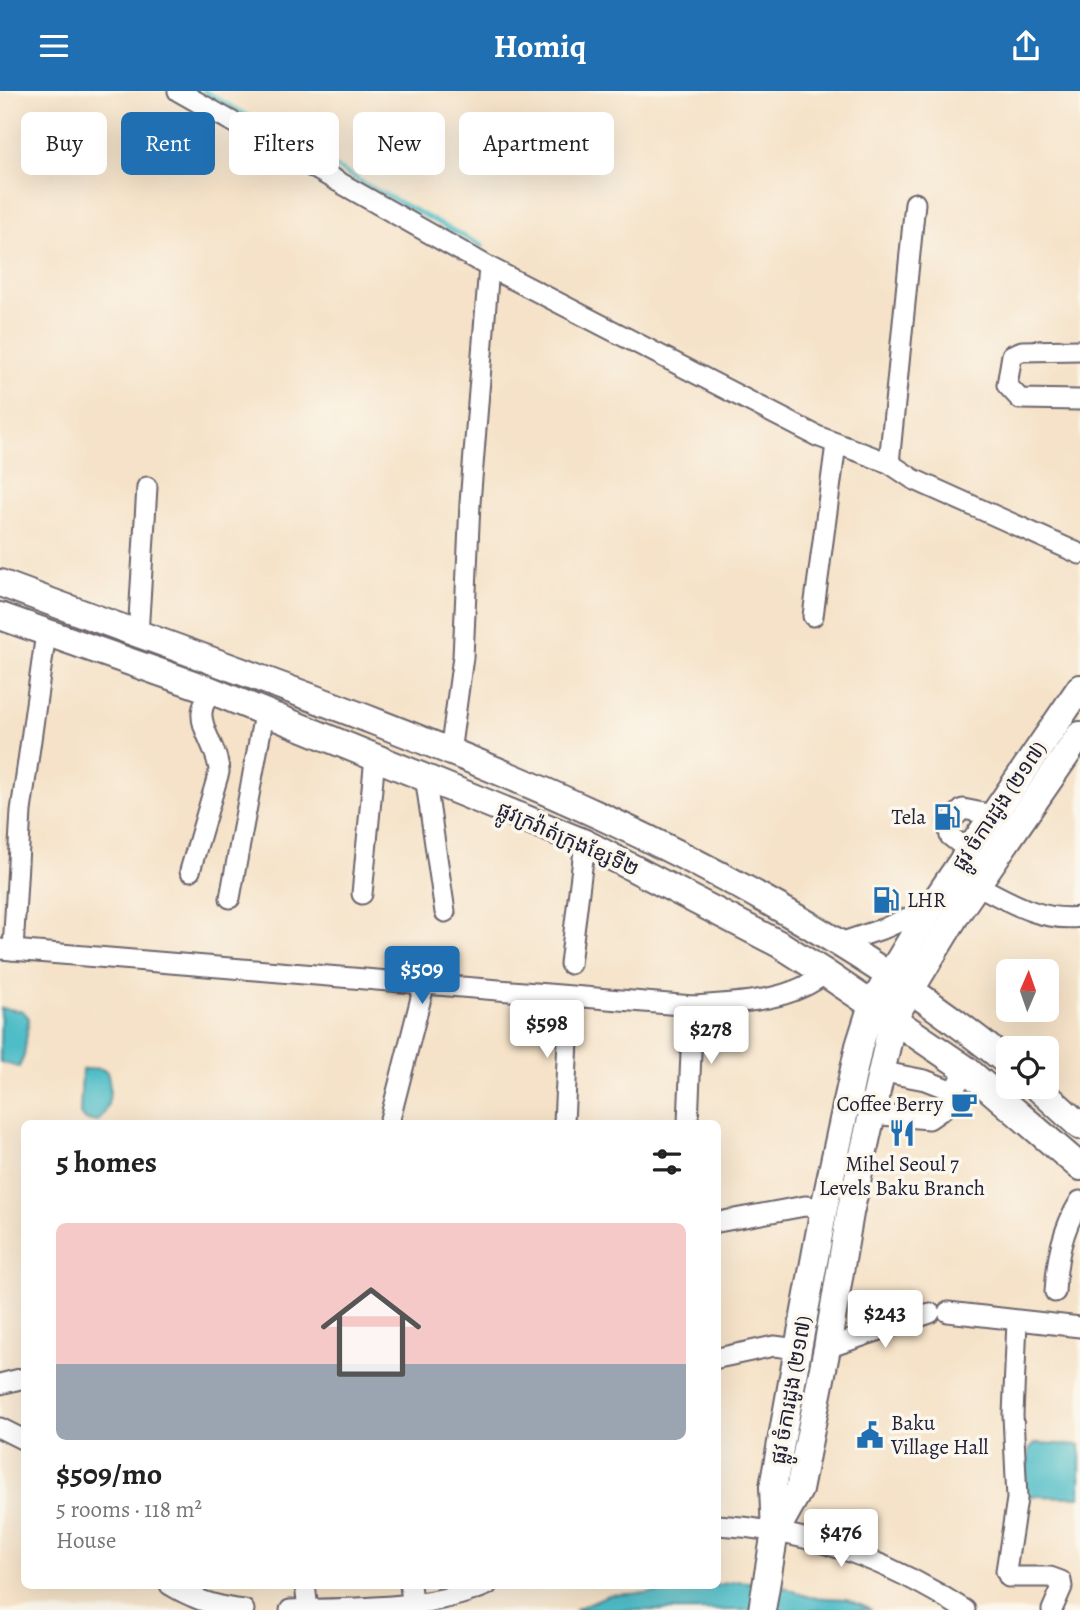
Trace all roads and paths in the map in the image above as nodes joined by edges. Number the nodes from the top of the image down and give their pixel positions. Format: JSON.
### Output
{"nodes":[{"id":1,"x":178,"y":91,"type":"edge"},
{"id":2,"x":915,"y":203,"type":"dead end"},
{"id":3,"x":489,"y":267,"type":"junction"},
{"id":4,"x":1080,"y":350,"type":"edge"},
{"id":5,"x":1080,"y":400,"type":"edge"},
{"id":6,"x":836,"y":444,"type":"junction"},
{"id":7,"x":889,"y":463,"type":"junction"},
{"id":8,"x":147,"y":487,"type":"dead end"},
{"id":9,"x":1080,"y":554,"type":"edge"},
{"id":10,"x":0,"y":583,"type":"edge"},
{"id":11,"x":0,"y":616,"type":"edge"},
{"id":12,"x":813,"y":616,"type":"dead end"},
{"id":13,"x":46,"y":633,"type":"junction"},
{"id":14,"x":138,"y":635,"type":"junction"},
{"id":15,"x":1080,"y":688,"type":"edge"},
{"id":16,"x":210,"y":690,"type":"junction"},
{"id":17,"x":333,"y":708,"type":"junction"},
{"id":18,"x":264,"y":714,"type":"junction"},
{"id":19,"x":1080,"y":735,"type":"edge"},
{"id":20,"x":324,"y":736,"type":"junction"},
{"id":21,"x":450,"y":753,"type":"junction"},
{"id":22,"x":375,"y":757,"type":"junction"},
{"id":23,"x":425,"y":776,"type":"junction"},
{"id":24,"x":585,"y":843,"type":"junction"},
{"id":25,"x":190,"y":871,"type":"dead end"},
{"id":26,"x":977,"y":884,"type":"junction"},
{"id":27,"x":362,"y":894,"type":"dead end"},
{"id":28,"x":230,"y":898,"type":"dead end"},
{"id":29,"x":931,"y":907,"type":"junction"},
{"id":30,"x":444,"y":912,"type":"dead end"},
{"id":31,"x":1080,"y":917,"type":"edge"},
{"id":32,"x":840,"y":943,"type":"junction"},
{"id":33,"x":7,"y":949,"type":"edge"},
{"id":34,"x":570,"y":964,"type":"dead end"},
{"id":35,"x":825,"y":973,"type":"junction"},
{"id":36,"x":898,"y":982,"type":"junction"},
{"id":37,"x":424,"y":986,"type":"junction"},
{"id":38,"x":570,"y":998,"type":"junction"},
{"id":39,"x":693,"y":1006,"type":"junction"},
{"id":40,"x":882,"y":1012,"type":"junction"},
{"id":41,"x":940,"y":1051,"type":"junction"},
{"id":42,"x":996,"y":1054,"type":"edge"},
{"id":43,"x":879,"y":1071,"type":"junction"},
{"id":44,"x":925,"y":1080,"type":"junction"},
{"id":45,"x":960,"y":1080,"type":"junction"},
{"id":46,"x":1050,"y":1099,"type":"edge"},
{"id":47,"x":870,"y":1114,"type":"junction"},
{"id":48,"x":390,"y":1120,"type":"edge"},
{"id":49,"x":564,"y":1120,"type":"edge"},
{"id":50,"x":688,"y":1120,"type":"edge"},
{"id":51,"x":1080,"y":1126,"type":"edge"},
{"id":52,"x":1080,"y":1167,"type":"edge"},
{"id":53,"x":1080,"y":1201,"type":"edge"},
{"id":54,"x":824,"y":1208,"type":"junction"},
{"id":55,"x":721,"y":1221,"type":"edge"},
{"id":56,"x":1055,"y":1292,"type":"dead end"},
{"id":57,"x":1017,"y":1321,"type":"junction"},
{"id":58,"x":1079,"y":1332,"type":"edge"},
{"id":59,"x":798,"y":1349,"type":"junction"},
{"id":60,"x":827,"y":1349,"type":"junction"},
{"id":61,"x":721,"y":1357,"type":"edge"},
{"id":62,"x":21,"y":1379,"type":"edge"},
{"id":63,"x":0,"y":1384,"type":"edge"},
{"id":64,"x":0,"y":1428,"type":"edge"},
{"id":65,"x":21,"y":1438,"type":"edge"},
{"id":66,"x":721,"y":1525,"type":"edge"},
{"id":67,"x":775,"y":1532,"type":"junction"},
{"id":68,"x":176,"y":1589,"type":"edge"},
{"id":69,"x":306,"y":1589,"type":"edge"},
{"id":70,"x":410,"y":1589,"type":"edge"},
{"id":71,"x":479,"y":1589,"type":"edge"},
{"id":72,"x":308,"y":1609,"type":"edge"},
{"id":73,"x":412,"y":1609,"type":"edge"},
{"id":74,"x":244,"y":1610,"type":"edge"},
{"id":75,"x":290,"y":1610,"type":"edge"},
{"id":76,"x":762,"y":1610,"type":"edge"},
{"id":77,"x":965,"y":1610,"type":"edge"},
{"id":78,"x":1052,"y":1610,"type":"edge"}],
"edges":[{"from":1,"to":3,"type":"street"},
{"from":2,"to":7,"type":"street"},
{"from":3,"to":6,"type":"street"},
{"from":3,"to":21,"type":"street"},
{"from":4,"to":5,"type":"street"},
{"from":6,"to":7,"type":"street"},
{"from":6,"to":12,"type":"street"},
{"from":7,"to":9,"type":"street"},
{"from":8,"to":14,"type":"street"},
{"from":10,"to":14,"type":"main road","name":"ផ្លូវក្រវ៉ាត់ក្រុងខ្សែទី២"},
{"from":11,"to":13,"type":"main road","name":"ផ្លូវក្រវ៉ាត់ក្រុងខ្សែទី២"},
{"from":13,"to":16,"type":"main road","name":"ផ្លូវក្រវ៉ាត់ក្រុងខ្សែទី២"},
{"from":13,"to":33,"type":"street"},
{"from":14,"to":17,"type":"main road","name":"ផ្លូវក្រវ៉ាត់ក្រុងខ្សែទី២"},
{"from":15,"to":29,"type":"main road","name":"ផ្លូវ ចំការដូង (២១៧)"},
{"from":16,"to":18,"type":"main road","name":"ផ្លូវក្រវ៉ាត់ក្រុងខ្សែទី២"},
{"from":16,"to":25,"type":"street"},
{"from":17,"to":20,"type":"main road"},
{"from":17,"to":21,"type":"main road","name":"ផ្លូវក្រវ៉ាត់ក្រុងខ្សែទី២"},
{"from":18,"to":20,"type":"main road","name":"ផ្លូវក្រវ៉ាត់ក្រុងខ្សែទី២"},
{"from":18,"to":28,"type":"street"},
{"from":19,"to":26,"type":"main road","name":"ផ្លូវ ចំការដូង (២១៧)"},
{"from":20,"to":22,"type":"main road","name":"ផ្លូវក្រវ៉ាត់ក្រុងខ្សែទី២"},
{"from":21,"to":32,"type":"main road","name":"ផ្លូវក្រវ៉ាត់ក្រុងខ្សែទី២"},
{"from":22,"to":23,"type":"main road","name":"ផ្លូវក្រវ៉ាត់ក្រុងខ្សែទី២"},
{"from":22,"to":27,"type":"street"},
{"from":23,"to":24,"type":"main road","name":"ផ្លូវក្រវ៉ាត់ក្រុងខ្សែទី២"},
{"from":23,"to":30,"type":"street"},
{"from":24,"to":34,"type":"street"},
{"from":24,"to":35,"type":"main road","name":"ផ្លូវក្រវ៉ាត់ក្រុងខ្សែទី២"},
{"from":26,"to":31,"type":"street"},
{"from":26,"to":36,"type":"main road","name":"ផ្លូវ ចំការដូង (២១៧)"},
{"from":29,"to":32,"type":"street"},
{"from":29,"to":36,"type":"main road","name":"ផ្លូវ ចំការដូង (២១៧)"},
{"from":32,"to":36,"type":"main road","name":"ផ្លូវក្រវ៉ាត់ក្រុងខ្សែទី២"},
{"from":33,"to":37,"type":"street"},
{"from":35,"to":39,"type":"street"},
{"from":35,"to":40,"type":"main road","name":"ផ្លូវក្រវ៉ាត់ក្រុងខ្សែទី២"},
{"from":36,"to":40,"type":"main road","name":"ផ្លូវ ចំការដូង (២១៧)"},
{"from":36,"to":42,"type":"main road","name":"ផ្លូវក្រវ៉ាត់ក្រុងខ្សែទី២"},
{"from":37,"to":38,"type":"street"},
{"from":37,"to":48,"type":"street"},
{"from":38,"to":39,"type":"street"},
{"from":38,"to":49,"type":"street"},
{"from":39,"to":50,"type":"street"},
{"from":40,"to":41,"type":"main road","name":"ផ្លូវក្រវ៉ាត់ក្រុងខ្សែទី២"},
{"from":40,"to":43,"type":"main road","name":"ផ្លូវ ចំការដូង (២១៧)"},
{"from":40,"to":54,"type":"main road","name":"ផ្លូវ ចំការដូង (២១៧)"},
{"from":41,"to":44,"type":"street"},
{"from":41,"to":45,"type":"main road","name":"ផ្លូវក្រវ៉ាត់ក្រុងខ្សែទី២"},
{"from":43,"to":44,"type":"street"},
{"from":43,"to":47,"type":"main road","name":"ផ្លូវ ចំការដូង (២១៧)"},
{"from":44,"to":45,"type":"street"},
{"from":45,"to":47,"type":"street"},
{"from":45,"to":52,"type":"main road","name":"ផ្លូវក្រវ៉ាត់ក្រុងខ្សែទី២"},
{"from":46,"to":51,"type":"main road"},
{"from":47,"to":60,"type":"main road","name":"ផ្លូវ ចំការដូង (២១៧)"},
{"from":53,"to":56,"type":"street"},
{"from":54,"to":55,"type":"street"},
{"from":54,"to":59,"type":"main road","name":"ផ្លូវ ចំការដូង (២១៧)"},
{"from":57,"to":58,"type":"street"},
{"from":57,"to":60,"type":"street"},
{"from":57,"to":78,"type":"street"},
{"from":59,"to":61,"type":"street"},
{"from":59,"to":67,"type":"main road","name":"ផ្លូវ ចំការដូង (២១៧)"},
{"from":60,"to":67,"type":"main road","name":"ផ្លូវ ចំការដូង (២១៧)"},
{"from":62,"to":63,"type":"street"},
{"from":64,"to":65,"type":"street"},
{"from":66,"to":67,"type":"street"},
{"from":67,"to":76,"type":"main road","name":"ផ្លូវ ចំការដូង (២១៧)"},
{"from":67,"to":77,"type":"street"},
{"from":68,"to":74,"type":"street"},
{"from":69,"to":72,"type":"street"},
{"from":70,"to":73,"type":"street"},
{"from":71,"to":73,"type":"street"},
{"from":72,"to":73,"type":"street"},
{"from":72,"to":75,"type":"street"}]}
